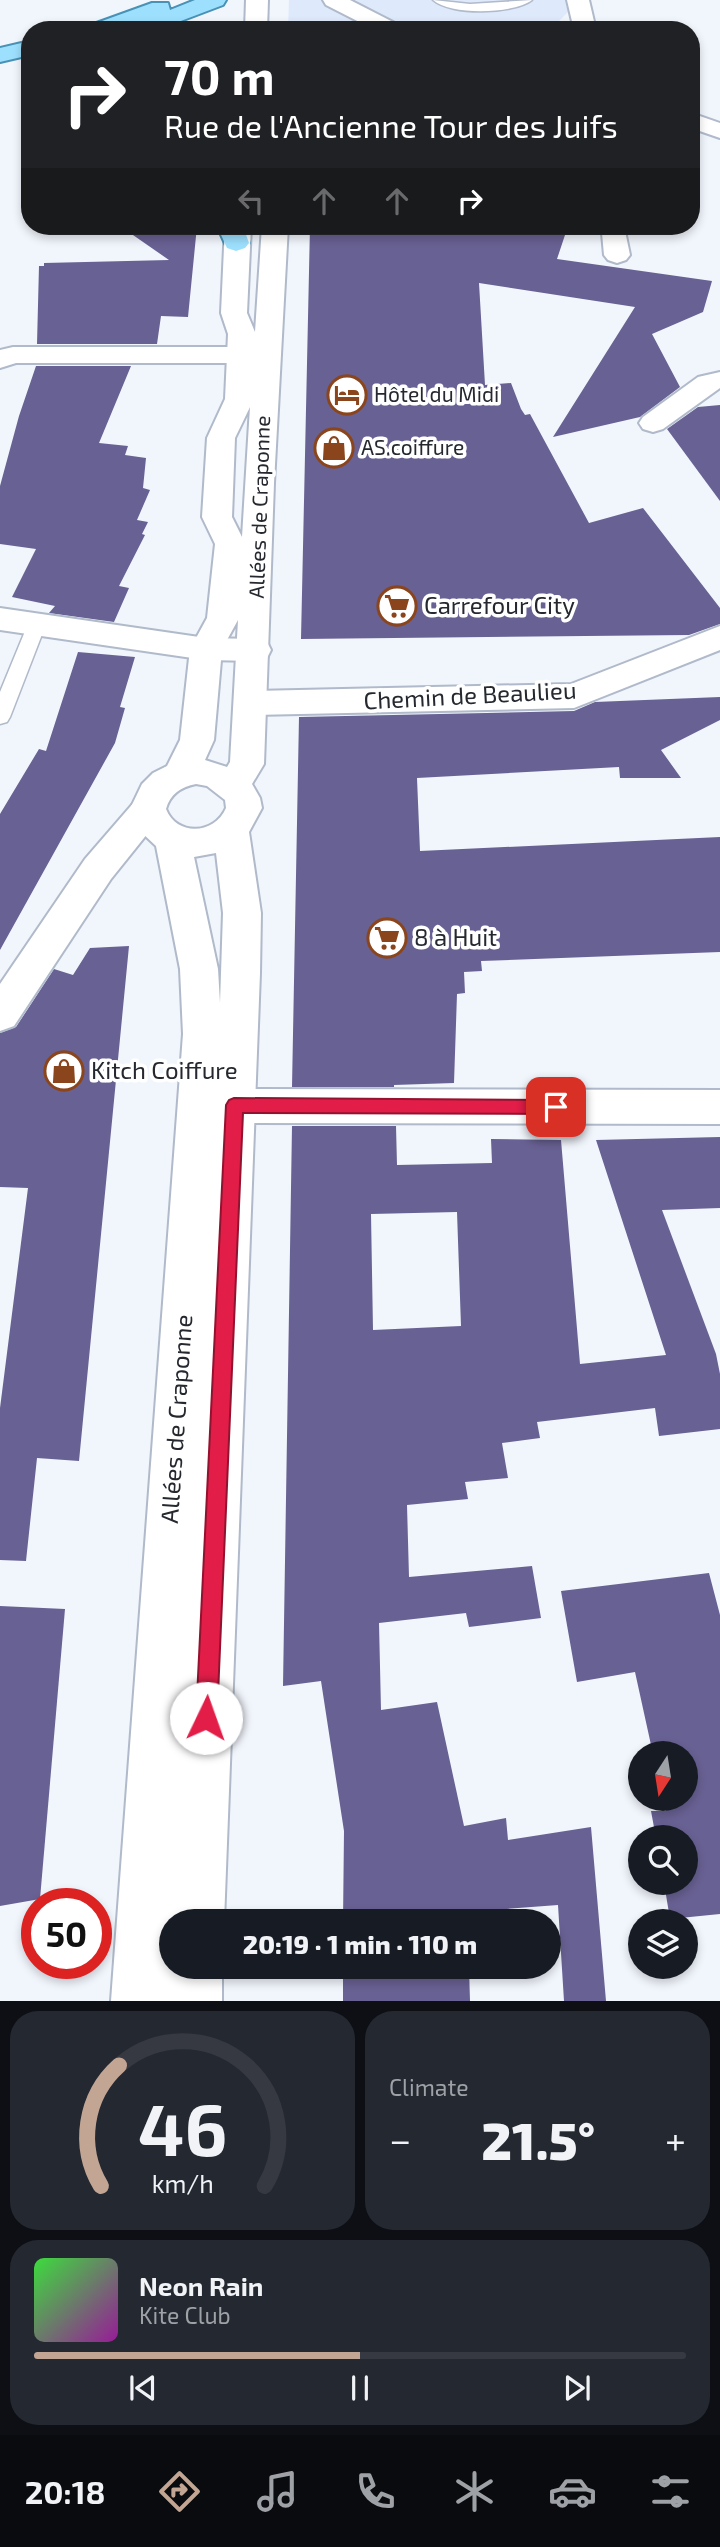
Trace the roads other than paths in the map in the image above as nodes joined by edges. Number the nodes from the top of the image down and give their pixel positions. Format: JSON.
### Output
{"nodes":[{"id":1,"x":174,"y":0,"type":"edge"},
{"id":2,"x":215,"y":0,"type":"edge"},
{"id":3,"x":257,"y":0,"type":"edge"},
{"id":4,"x":334,"y":0,"type":"edge"},
{"id":5,"x":378,"y":0,"type":"edge"},
{"id":6,"x":439,"y":0,"type":"edge"},
{"id":7,"x":526,"y":0,"type":"edge"},
{"id":8,"x":510,"y":2,"type":"edge"},
{"id":9,"x":126,"y":21,"type":"edge"},
{"id":10,"x":160,"y":21,"type":"edge"},
{"id":11,"x":256,"y":21,"type":"edge"},
{"id":12,"x":374,"y":21,"type":"edge"},
{"id":13,"x":399,"y":21,"type":"edge"},
{"id":14,"x":21,"y":50,"type":"edge"},
{"id":15,"x":0,"y":55,"type":"edge"},
{"id":16,"x":700,"y":123,"type":"edge"},
{"id":17,"x":720,"y":131,"type":"edge"},
{"id":18,"x":236,"y":235,"type":"edge"},
{"id":19,"x":274,"y":235,"type":"edge"},
{"id":20,"x":615,"y":235,"type":"edge"},
{"id":21,"x":617,"y":255,"type":"dead end"},
{"id":22,"x":241,"y":355,"type":"junction"},
{"id":23,"x":0,"y":359,"type":"edge"},
{"id":24,"x":720,"y":380,"type":"edge"},
{"id":25,"x":653,"y":423,"type":"dead end"},
{"id":26,"x":0,"y":619,"type":"edge"},
{"id":27,"x":37,"y":624,"type":"junction"},
{"id":28,"x":720,"y":637,"type":"edge"},
{"id":29,"x":206,"y":649,"type":"junction"},
{"id":30,"x":255,"y":650,"type":"junction"},
{"id":31,"x":251,"y":703,"type":"junction"},
{"id":32,"x":0,"y":717,"type":"edge"},
{"id":33,"x":181,"y":774,"type":"junction"},
{"id":34,"x":234,"y":784,"type":"junction"},
{"id":35,"x":148,"y":809,"type":"junction"},
{"id":36,"x":231,"y":830,"type":"junction"},
{"id":37,"x":173,"y":839,"type":"junction"},
{"id":38,"x":0,"y":1015,"type":"edge"},
{"id":39,"x":216,"y":1106,"type":"junction"},
{"id":40,"x":720,"y":1107,"type":"edge"},
{"id":41,"x":197,"y":1909,"type":"edge"},
{"id":42,"x":195,"y":1979,"type":"edge"},
{"id":43,"x":139,"y":2001,"type":"edge"},
{"id":44,"x":194,"y":2001,"type":"edge"}],
"edges":[{"from":1,"to":9,"type":"main road"},
{"from":2,"to":10,"type":"main road"},
{"from":3,"to":11,"type":"main road"},
{"from":4,"to":12,"type":"main road"},
{"from":5,"to":13,"type":"main road"},
{"from":6,"to":8,"type":"lane"},
{"from":7,"to":8,"type":"lane"},
{"from":14,"to":15,"type":"main road"},
{"from":16,"to":17,"type":"main road"},
{"from":18,"to":22,"type":"main road","name":"Allées de Craponne"},
{"from":19,"to":30,"type":"main road","name":"Allées de Craponne"},
{"from":20,"to":21,"type":"main road"},
{"from":22,"to":23,"type":"main road"},
{"from":22,"to":29,"type":"main road","name":"Allées de Craponne"},
{"from":24,"to":25,"type":"main road"},
{"from":26,"to":27,"type":"main road"},
{"from":27,"to":29,"type":"main road"},
{"from":27,"to":32,"type":"lane"},
{"from":28,"to":31,"type":"main road","name":"Chemin de Beaulieu"},
{"from":29,"to":30,"type":"main road"},
{"from":29,"to":33,"type":"main road","name":"Allées de Craponne"},
{"from":30,"to":31,"type":"main road","name":"Allées de Craponne"},
{"from":31,"to":34,"type":"main road","name":"Allées de Craponne"},
{"from":33,"to":34,"type":"main road"},
{"from":33,"to":35,"type":"main road"},
{"from":34,"to":36,"type":"main road"},
{"from":35,"to":37,"type":"main road"},
{"from":35,"to":38,"type":"main road"},
{"from":36,"to":37,"type":"main road"},
{"from":36,"to":39,"type":"main road","name":"Allées de Craponne"},
{"from":37,"to":39,"type":"main road","name":"Allées de Craponne"},
{"from":39,"to":40,"type":"main road"},
{"from":39,"to":41,"type":"main road","name":"Allées de Craponne"},
{"from":39,"to":43,"type":"main road","name":"Allées de Craponne"},
{"from":42,"to":44,"type":"main road"}]}
